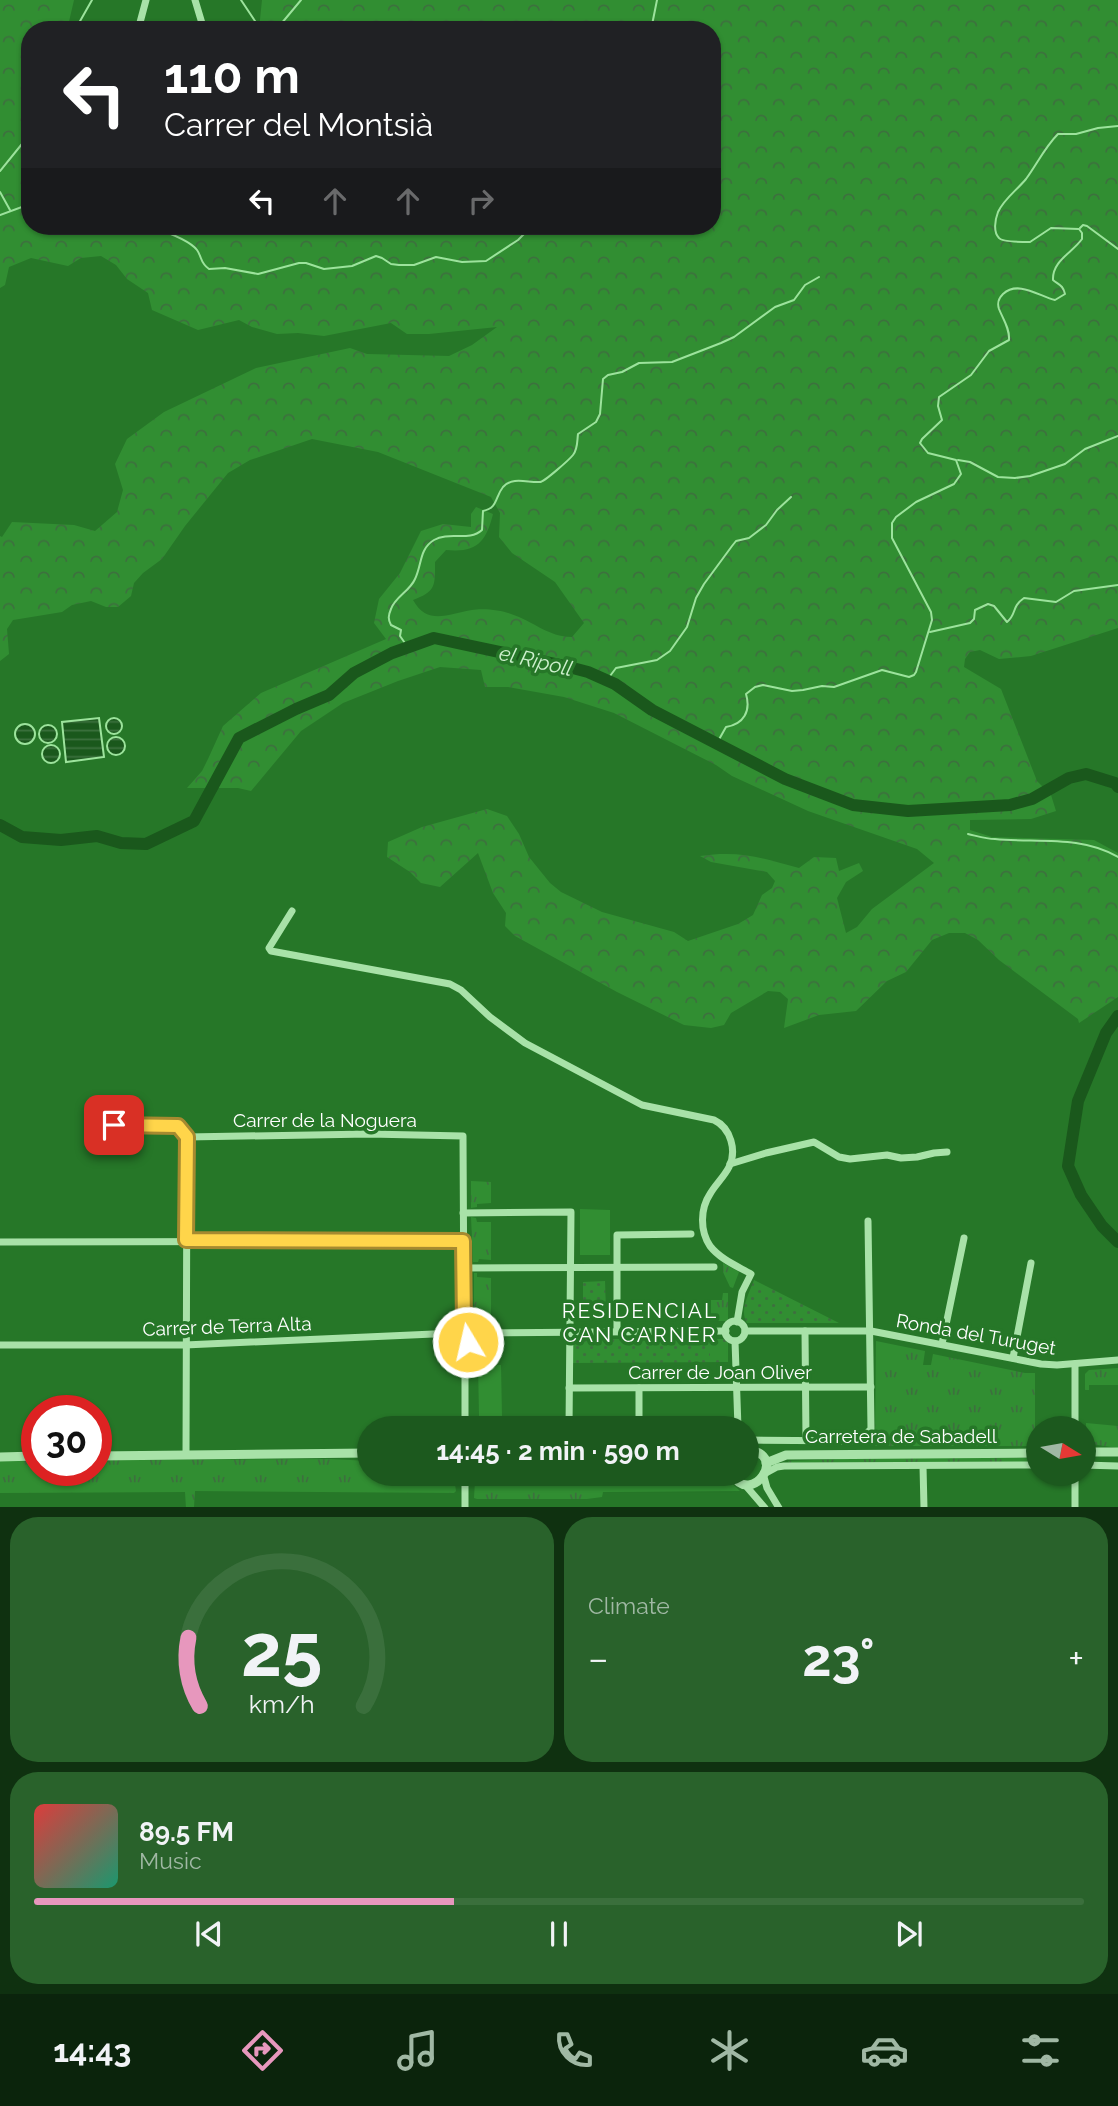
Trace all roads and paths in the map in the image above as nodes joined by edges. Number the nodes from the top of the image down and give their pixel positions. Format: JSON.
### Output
{"nodes":[{"id":1,"x":147,"y":0,"type":"edge"},
{"id":2,"x":195,"y":0,"type":"edge"},
{"id":3,"x":141,"y":21,"type":"edge"},
{"id":4,"x":201,"y":21,"type":"edge"},
{"id":5,"x":292,"y":911,"type":"dead end"},
{"id":6,"x":93,"y":1124,"type":"dead end"},
{"id":7,"x":187,"y":1137,"type":"junction"},
{"id":8,"x":947,"y":1152,"type":"dead end"},
{"id":9,"x":730,"y":1164,"type":"junction"},
{"id":10,"x":463,"y":1213,"type":"junction"},
{"id":11,"x":869,"y":1221,"type":"dead end"},
{"id":12,"x":691,"y":1234,"type":"dead end"},
{"id":13,"x":964,"y":1238,"type":"dead end"},
{"id":14,"x":186,"y":1240,"type":"junction"},
{"id":15,"x":463,"y":1241,"type":"junction"},
{"id":16,"x":0,"y":1242,"type":"edge"},
{"id":17,"x":1031,"y":1263,"type":"dead end"},
{"id":18,"x":617,"y":1266,"type":"junction"},
{"id":19,"x":570,"y":1267,"type":"junction"},
{"id":20,"x":714,"y":1267,"type":"dead end"},
{"id":21,"x":464,"y":1268,"type":"junction"},
{"id":22,"x":737,"y":1322,"type":"junction"},
{"id":23,"x":464,"y":1324,"type":"junction"},
{"id":24,"x":617,"y":1331,"type":"junction"},
{"id":25,"x":726,"y":1331,"type":"junction"},
{"id":26,"x":745,"y":1331,"type":"junction"},
{"id":27,"x":805,"y":1331,"type":"junction"},
{"id":28,"x":871,"y":1331,"type":"junction"},
{"id":29,"x":569,"y":1332,"type":"junction"},
{"id":30,"x":456,"y":1333,"type":"junction"},
{"id":31,"x":473,"y":1333,"type":"junction"},
{"id":32,"x":735,"y":1341,"type":"junction"},
{"id":33,"x":465,"y":1342,"type":"junction"},
{"id":34,"x":942,"y":1344,"type":"junction"},
{"id":35,"x":0,"y":1345,"type":"edge"},
{"id":36,"x":185,"y":1345,"type":"junction"},
{"id":37,"x":1013,"y":1358,"type":"junction"},
{"id":38,"x":1118,"y":1360,"type":"edge"},
{"id":39,"x":1075,"y":1364,"type":"junction"},
{"id":40,"x":738,"y":1387,"type":"junction"},
{"id":41,"x":871,"y":1387,"type":"junction"},
{"id":42,"x":569,"y":1388,"type":"junction"},
{"id":43,"x":639,"y":1388,"type":"junction"},
{"id":44,"x":804,"y":1388,"type":"junction"},
{"id":45,"x":465,"y":1416,"type":"edge"},
{"id":46,"x":569,"y":1416,"type":"edge"},
{"id":47,"x":639,"y":1416,"type":"edge"},
{"id":48,"x":738,"y":1416,"type":"edge"},
{"id":49,"x":1074,"y":1416,"type":"edge"},
{"id":50,"x":759,"y":1440,"type":"edge"},
{"id":51,"x":806,"y":1440,"type":"junction"},
{"id":52,"x":1096,"y":1452,"type":"edge"},
{"id":53,"x":1118,"y":1452,"type":"edge"},
{"id":54,"x":357,"y":1453,"type":"edge"},
{"id":55,"x":1026,"y":1453,"type":"edge"},
{"id":56,"x":759,"y":1454,"type":"edge"},
{"id":57,"x":186,"y":1455,"type":"junction"},
{"id":58,"x":112,"y":1456,"type":"edge"},
{"id":59,"x":0,"y":1457,"type":"edge"},
{"id":60,"x":21,"y":1457,"type":"edge"},
{"id":61,"x":1026,"y":1465,"type":"edge"},
{"id":62,"x":1096,"y":1465,"type":"edge"},
{"id":63,"x":923,"y":1466,"type":"junction"},
{"id":64,"x":1118,"y":1466,"type":"edge"},
{"id":65,"x":765,"y":1471,"type":"junction"},
{"id":66,"x":759,"y":1481,"type":"edge"},
{"id":67,"x":465,"y":1486,"type":"edge"},
{"id":68,"x":746,"y":1486,"type":"edge"},
{"id":69,"x":1075,"y":1486,"type":"edge"},
{"id":70,"x":465,"y":1507,"type":"edge"},
{"id":71,"x":765,"y":1507,"type":"edge"},
{"id":72,"x":779,"y":1507,"type":"edge"},
{"id":73,"x":923,"y":1507,"type":"edge"},
{"id":74,"x":1075,"y":1507,"type":"edge"}],
"edges":[{"from":1,"to":3,"type":"street"},
{"from":2,"to":4,"type":"street"},
{"from":5,"to":9,"type":"street"},
{"from":6,"to":7,"type":"street"},
{"from":7,"to":10,"type":"street","name":"Carrer de la Noguera"},
{"from":7,"to":14,"type":"street"},
{"from":8,"to":9,"type":"street"},
{"from":9,"to":22,"type":"street"},
{"from":10,"to":15,"type":"street"},
{"from":10,"to":19,"type":"street"},
{"from":11,"to":28,"type":"street"},
{"from":12,"to":18,"type":"street"},
{"from":13,"to":34,"type":"street"},
{"from":14,"to":15,"type":"street"},
{"from":14,"to":16,"type":"street"},
{"from":14,"to":36,"type":"street"},
{"from":15,"to":21,"type":"street"},
{"from":17,"to":37,"type":"street"},
{"from":18,"to":19,"type":"street"},
{"from":18,"to":20,"type":"street"},
{"from":18,"to":24,"type":"street"},
{"from":19,"to":21,"type":"street"},
{"from":19,"to":29,"type":"street"},
{"from":21,"to":23,"type":"street"},
{"from":22,"to":25,"type":"street"},
{"from":22,"to":26,"type":"street"},
{"from":23,"to":30,"type":"street"},
{"from":23,"to":31,"type":"street"},
{"from":24,"to":25,"type":"street"},
{"from":24,"to":29,"type":"street"},
{"from":25,"to":32,"type":"street"},
{"from":26,"to":27,"type":"street","name":"Ronda del Turuget"},
{"from":26,"to":32,"type":"street"},
{"from":27,"to":28,"type":"street","name":"Ronda del Turuget"},
{"from":27,"to":44,"type":"street"},
{"from":28,"to":34,"type":"street","name":"Ronda del Turuget"},
{"from":28,"to":41,"type":"street"},
{"from":29,"to":31,"type":"street"},
{"from":29,"to":42,"type":"street"},
{"from":30,"to":33,"type":"street"},
{"from":30,"to":36,"type":"street","name":"Carrer de Terra Alta"},
{"from":31,"to":33,"type":"street"},
{"from":32,"to":40,"type":"street"},
{"from":33,"to":45,"type":"street"},
{"from":34,"to":37,"type":"street","name":"Ronda del Turuget"},
{"from":35,"to":36,"type":"street","name":"Carrer de Terra Alta"},
{"from":36,"to":57,"type":"street"},
{"from":37,"to":39,"type":"street","name":"Ronda del Turuget"},
{"from":38,"to":39,"type":"street","name":"Ronda del Turuget"},
{"from":39,"to":49,"type":"street"},
{"from":40,"to":43,"type":"street","name":"Carrer de Joan Oliver"},
{"from":40,"to":44,"type":"street","name":"Carrer de Joan Oliver"},
{"from":40,"to":48,"type":"street"},
{"from":41,"to":44,"type":"street","name":"Carrer de Joan Oliver"},
{"from":41,"to":51,"type":"street"},
{"from":42,"to":43,"type":"street","name":"Carrer de Joan Oliver"},
{"from":42,"to":46,"type":"street"},
{"from":43,"to":47,"type":"street"},
{"from":44,"to":51,"type":"street"},
{"from":50,"to":51,"type":"street"},
{"from":52,"to":53,"type":"street"},
{"from":54,"to":57,"type":"street"},
{"from":55,"to":65,"type":"street","name":"Carretera de Sabadell"},
{"from":56,"to":65,"type":"street"},
{"from":57,"to":58,"type":"street"},
{"from":59,"to":60,"type":"street"},
{"from":61,"to":63,"type":"street"},
{"from":62,"to":64,"type":"street"},
{"from":63,"to":65,"type":"street"},
{"from":63,"to":73,"type":"street"},
{"from":65,"to":66,"type":"street","name":"Carretera de Sabadell"},
{"from":65,"to":72,"type":"street"},
{"from":67,"to":70,"type":"street"},
{"from":68,"to":71,"type":"street"},
{"from":69,"to":74,"type":"street"}]}
